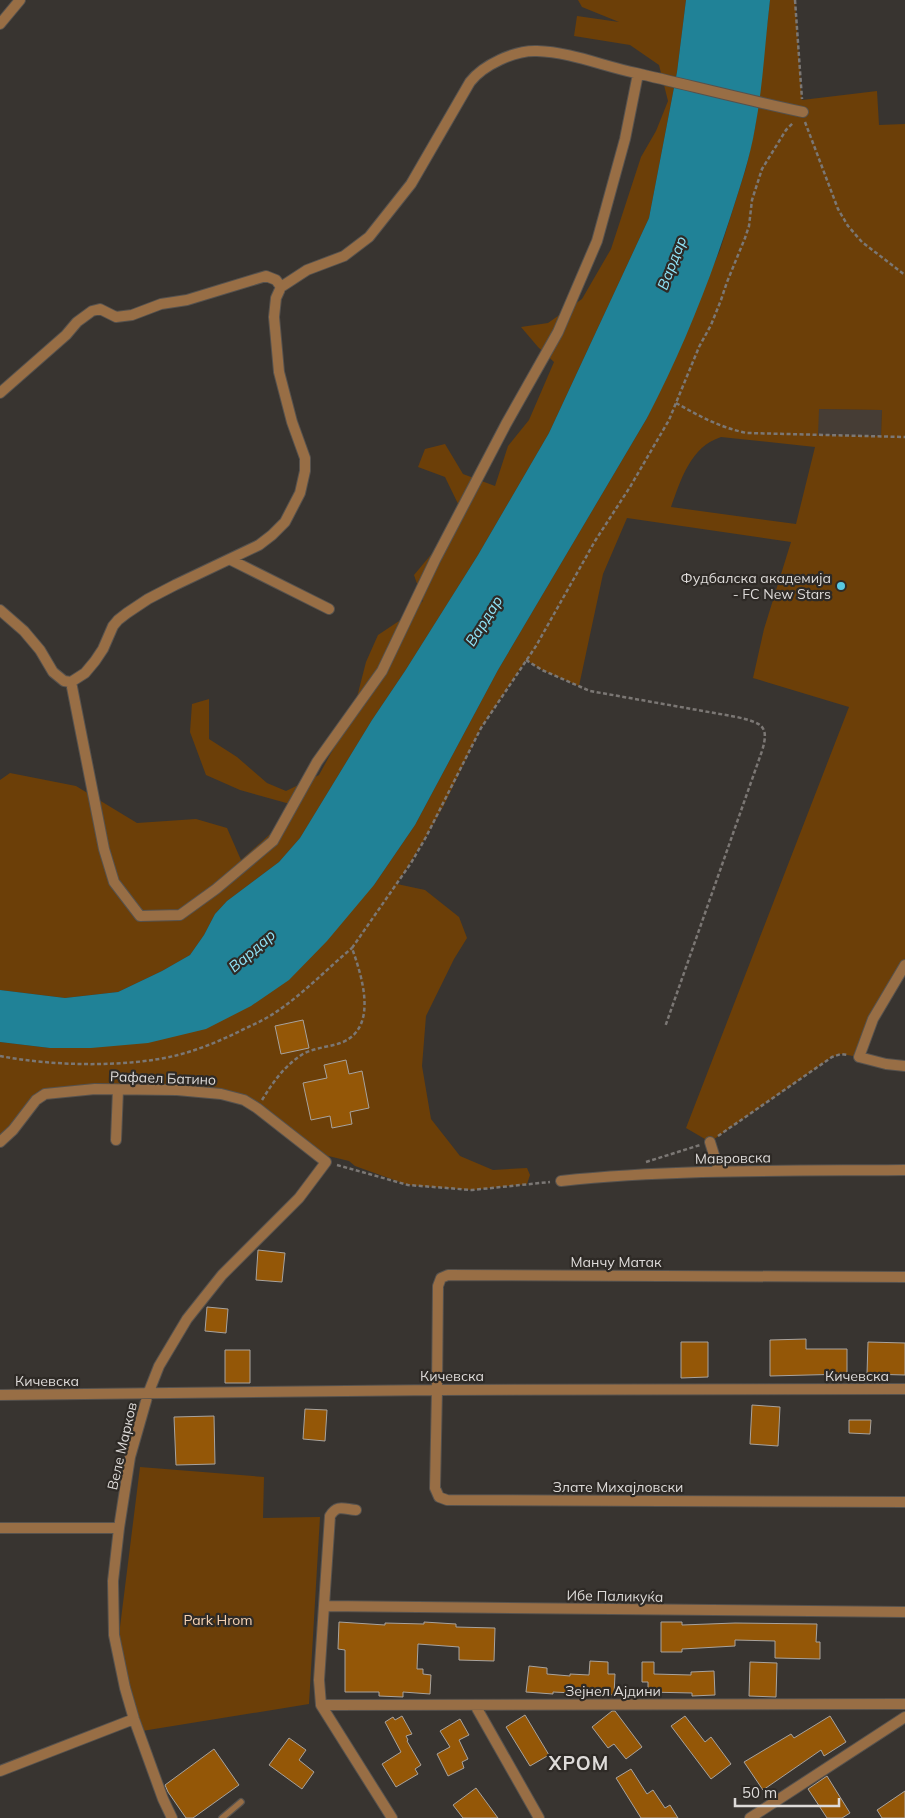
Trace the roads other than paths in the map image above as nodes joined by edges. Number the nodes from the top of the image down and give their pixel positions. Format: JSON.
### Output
{"nodes":[{"id":1,"x":20,"y":0,"type":"edge"},
{"id":2,"x":0,"y":24,"type":"edge"},
{"id":3,"x":638,"y":74,"type":"junction"},
{"id":4,"x":803,"y":112,"type":"road end"},
{"id":5,"x":281,"y":287,"type":"junction"},
{"id":6,"x":0,"y":392,"type":"edge"},
{"id":7,"x":231,"y":560,"type":"junction"},
{"id":8,"x":329,"y":609,"type":"dead end"},
{"id":9,"x":0,"y":610,"type":"edge"},
{"id":10,"x":71,"y":682,"type":"junction"},
{"id":11,"x":905,"y":965,"type":"edge"},
{"id":12,"x":905,"y":1066,"type":"edge"},
{"id":13,"x":118,"y":1090,"type":"junction"},
{"id":14,"x":116,"y":1140,"type":"dead end"},
{"id":15,"x":0,"y":1142,"type":"edge"},
{"id":16,"x":710,"y":1142,"type":"road end"},
{"id":17,"x":326,"y":1162,"type":"joint"},
{"id":18,"x":905,"y":1170,"type":"edge"},
{"id":19,"x":719,"y":1171,"type":"junction"},
{"id":20,"x":561,"y":1182,"type":"road end"},
{"id":21,"x":905,"y":1277,"type":"edge"},
{"id":22,"x":905,"y":1389,"type":"edge"},
{"id":23,"x":437,"y":1390,"type":"junction"},
{"id":24,"x":148,"y":1394,"type":"junction"},
{"id":25,"x":0,"y":1395,"type":"edge"},
{"id":26,"x":905,"y":1502,"type":"edge"},
{"id":27,"x":356,"y":1510,"type":"dead end"},
{"id":28,"x":0,"y":1528,"type":"edge"},
{"id":29,"x":119,"y":1528,"type":"junction"},
{"id":30,"x":325,"y":1606,"type":"junction"},
{"id":31,"x":905,"y":1612,"type":"edge"},
{"id":32,"x":905,"y":1704,"type":"edge"},
{"id":33,"x":321,"y":1705,"type":"junction"},
{"id":34,"x":474,"y":1705,"type":"junction"},
{"id":35,"x":905,"y":1717,"type":"edge"},
{"id":36,"x":134,"y":1719,"type":"junction"},
{"id":37,"x":0,"y":1770,"type":"edge"},
{"id":38,"x":241,"y":1802,"type":"dead end"},
{"id":39,"x":172,"y":1818,"type":"edge"},
{"id":40,"x":222,"y":1818,"type":"edge"},
{"id":41,"x":392,"y":1818,"type":"edge"},
{"id":42,"x":539,"y":1818,"type":"edge"},
{"id":43,"x":750,"y":1818,"type":"edge"}],
"edges":[{"from":1,"to":2,"type":"street"},
{"from":3,"to":4,"type":"street"},
{"from":3,"to":5,"type":"street"},
{"from":3,"to":10,"type":"street"},
{"from":5,"to":6,"type":"street"},
{"from":5,"to":7,"type":"street"},
{"from":7,"to":8,"type":"street"},
{"from":7,"to":10,"type":"street"},
{"from":9,"to":10,"type":"street"},
{"from":11,"to":12,"type":"street"},
{"from":13,"to":14,"type":"street"},
{"from":13,"to":15,"type":"street","name":"Рафаел Батино"},
{"from":13,"to":17,"type":"street","name":"Рафаел Батино"},
{"from":16,"to":19,"type":"street"},
{"from":17,"to":24,"type":"street","name":"Веле Марков"},
{"from":18,"to":19,"type":"street","name":"Мавровска"},
{"from":19,"to":20,"type":"street","name":"Мавровска"},
{"from":21,"to":23,"type":"street","name":"Манчу Матак"},
{"from":22,"to":23,"type":"street","name":"Кичевска"},
{"from":23,"to":24,"type":"street","name":"Кичевска"},
{"from":23,"to":26,"type":"street","name":"Злате Михајловски"},
{"from":24,"to":25,"type":"street","name":"Кичевска"},
{"from":24,"to":29,"type":"street","name":"Веле Марков"},
{"from":27,"to":30,"type":"street"},
{"from":28,"to":29,"type":"street"},
{"from":29,"to":36,"type":"street","name":"Веле Марков"},
{"from":30,"to":31,"type":"street","name":"Ибе Паликуќа"},
{"from":30,"to":33,"type":"street"},
{"from":32,"to":34,"type":"street","name":"Зејнел Ајдини"},
{"from":33,"to":34,"type":"street","name":"Зејнел Ајдини"},
{"from":33,"to":41,"type":"street"},
{"from":34,"to":42,"type":"street"},
{"from":35,"to":43,"type":"street"},
{"from":36,"to":37,"type":"street"},
{"from":36,"to":39,"type":"street","name":"Веле Марков"},
{"from":38,"to":40,"type":"lane"}]}
